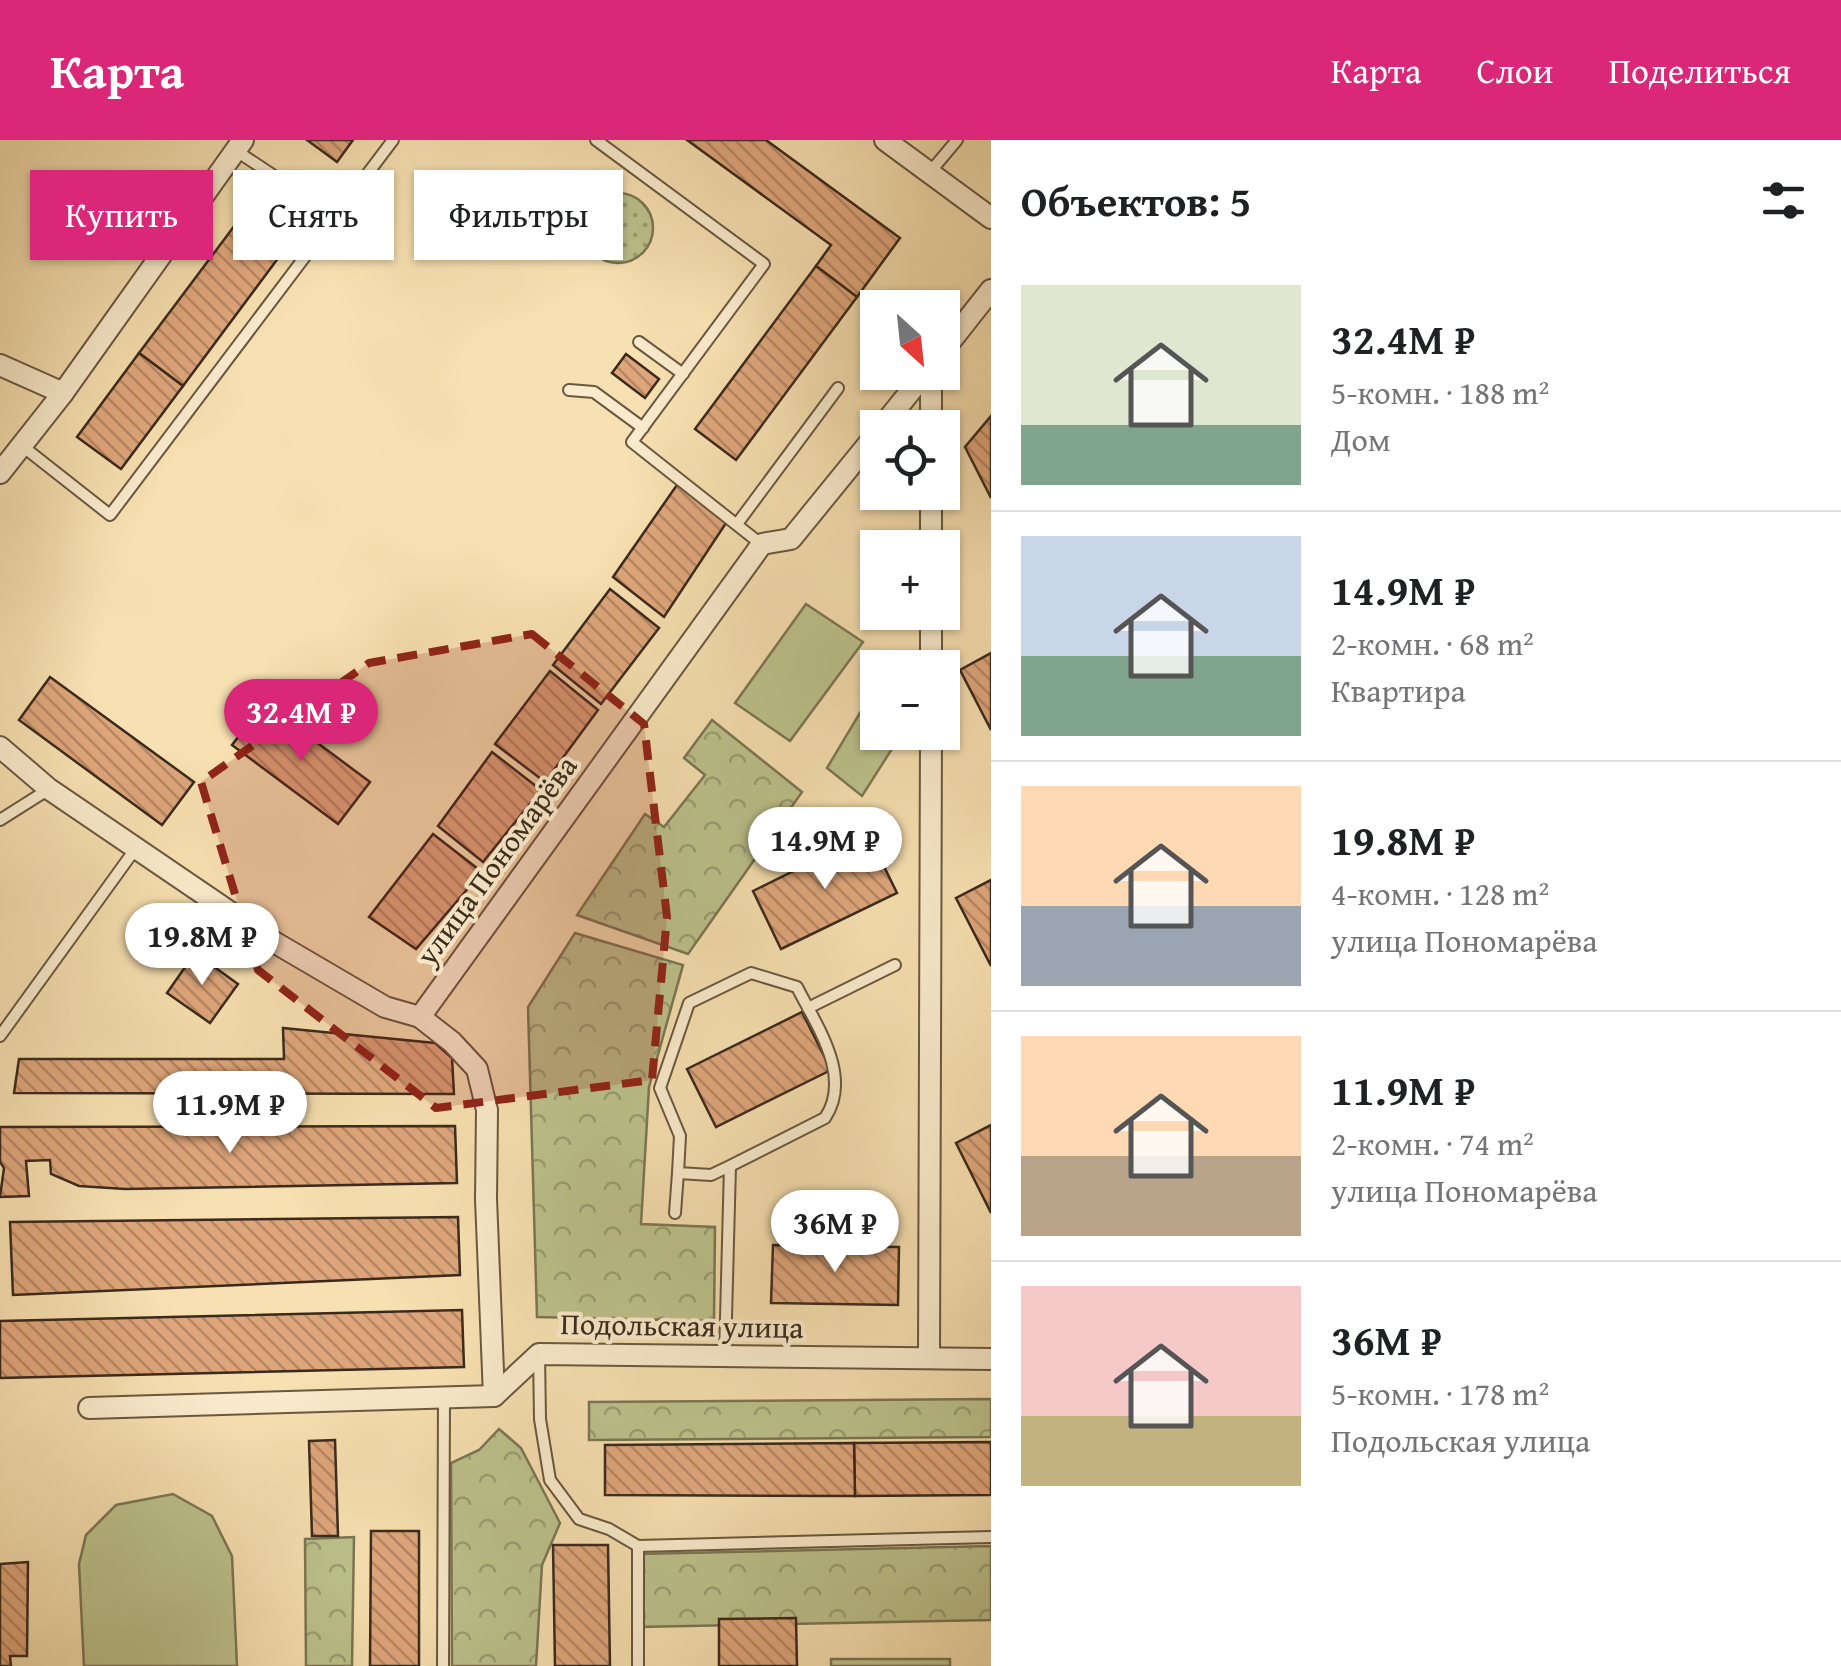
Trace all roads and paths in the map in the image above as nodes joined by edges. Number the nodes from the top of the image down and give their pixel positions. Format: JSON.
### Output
{"nodes":[{"id":1,"x":393,"y":140,"type":"edge"},
{"id":2,"x":596,"y":140,"type":"edge"},
{"id":3,"x":886,"y":140,"type":"edge"},
{"id":4,"x":957,"y":140,"type":"edge"},
{"id":5,"x":239,"y":145,"type":"edge"},
{"id":6,"x":273,"y":170,"type":"edge"},
{"id":7,"x":371,"y":170,"type":"edge"},
{"id":8,"x":930,"y":171,"type":"junction"},
{"id":9,"x":991,"y":218,"type":"edge"},
{"id":10,"x":303,"y":260,"type":"edge"},
{"id":11,"x":991,"y":290,"type":"edge"},
{"id":12,"x":960,"y":329,"type":"edge"},
{"id":13,"x":640,"y":342,"type":"dead end"},
{"id":14,"x":0,"y":365,"type":"edge"},
{"id":15,"x":683,"y":374,"type":"junction"},
{"id":16,"x":838,"y":388,"type":"dead end"},
{"id":17,"x":569,"y":390,"type":"dead end"},
{"id":18,"x":913,"y":390,"type":"edge"},
{"id":19,"x":63,"y":393,"type":"junction"},
{"id":20,"x":896,"y":410,"type":"edge"},
{"id":21,"x":642,"y":428,"type":"junction"},
{"id":22,"x":21,"y":445,"type":"junction"},
{"id":23,"x":860,"y":454,"type":"edge"},
{"id":24,"x":0,"y":474,"type":"edge"},
{"id":25,"x":738,"y":524,"type":"junction"},
{"id":26,"x":762,"y":544,"type":"junction"},
{"id":27,"x":0,"y":748,"type":"edge"},
{"id":28,"x":930,"y":750,"type":"edge"},
{"id":29,"x":49,"y":790,"type":"junction"},
{"id":30,"x":0,"y":820,"type":"edge"},
{"id":31,"x":136,"y":848,"type":"junction"},
{"id":32,"x":895,"y":966,"type":"dead end"},
{"id":33,"x":808,"y":1008,"type":"junction"},
{"id":34,"x":420,"y":1017,"type":"junction"},
{"id":35,"x":0,"y":1036,"type":"edge"},
{"id":36,"x":730,"y":1166,"type":"junction"},
{"id":37,"x":678,"y":1173,"type":"junction"},
{"id":38,"x":675,"y":1213,"type":"dead end"},
{"id":39,"x":539,"y":1354,"type":"junction"},
{"id":40,"x":725,"y":1356,"type":"junction"},
{"id":41,"x":929,"y":1358,"type":"junction"},
{"id":42,"x":991,"y":1359,"type":"edge"},
{"id":43,"x":494,"y":1396,"type":"junction"},
{"id":44,"x":444,"y":1398,"type":"junction"},
{"id":45,"x":89,"y":1408,"type":"dead end"},
{"id":46,"x":991,"y":1538,"type":"edge"},
{"id":47,"x":638,"y":1546,"type":"junction"},
{"id":48,"x":442,"y":1666,"type":"edge"},
{"id":49,"x":638,"y":1666,"type":"edge"}],
"edges":[{"from":1,"to":7,"type":"lane"},
{"from":2,"to":15,"type":"lane"},
{"from":3,"to":8,"type":"street"},
{"from":4,"to":8,"type":"lane"},
{"from":5,"to":6,"type":"lane"},
{"from":5,"to":19,"type":"street"},
{"from":8,"to":9,"type":"street"},
{"from":10,"to":22,"type":"lane"},
{"from":11,"to":12,"type":"street"},
{"from":13,"to":15,"type":"lane"},
{"from":14,"to":19,"type":"street"},
{"from":15,"to":21,"type":"lane"},
{"from":16,"to":25,"type":"lane"},
{"from":17,"to":21,"type":"lane"},
{"from":18,"to":20,"type":"street","name":"улица Пономарёва"},
{"from":19,"to":22,"type":"street"},
{"from":21,"to":25,"type":"lane"},
{"from":22,"to":24,"type":"street"},
{"from":23,"to":26,"type":"street","name":"улица Пономарёва"},
{"from":25,"to":26,"type":"lane"},
{"from":26,"to":34,"type":"street","name":"улица Пономарёва"},
{"from":27,"to":29,"type":"street"},
{"from":28,"to":41,"type":"street"},
{"from":29,"to":30,"type":"lane"},
{"from":29,"to":31,"type":"street"},
{"from":31,"to":34,"type":"street"},
{"from":31,"to":35,"type":"lane"},
{"from":32,"to":33,"type":"lane"},
{"from":33,"to":36,"type":"lane"},
{"from":33,"to":37,"type":"lane"},
{"from":34,"to":43,"type":"street"},
{"from":36,"to":37,"type":"lane"},
{"from":36,"to":40,"type":"lane"},
{"from":37,"to":38,"type":"lane"},
{"from":39,"to":40,"type":"street","name":"Подольская улица"},
{"from":39,"to":43,"type":"street","name":"Подольская улица"},
{"from":39,"to":47,"type":"lane"},
{"from":40,"to":41,"type":"street","name":"Подольская улица"},
{"from":41,"to":42,"type":"street","name":"Подольская улица"},
{"from":43,"to":44,"type":"street"},
{"from":44,"to":45,"type":"street"},
{"from":44,"to":48,"type":"lane"},
{"from":46,"to":47,"type":"lane"},
{"from":47,"to":49,"type":"lane"}]}
